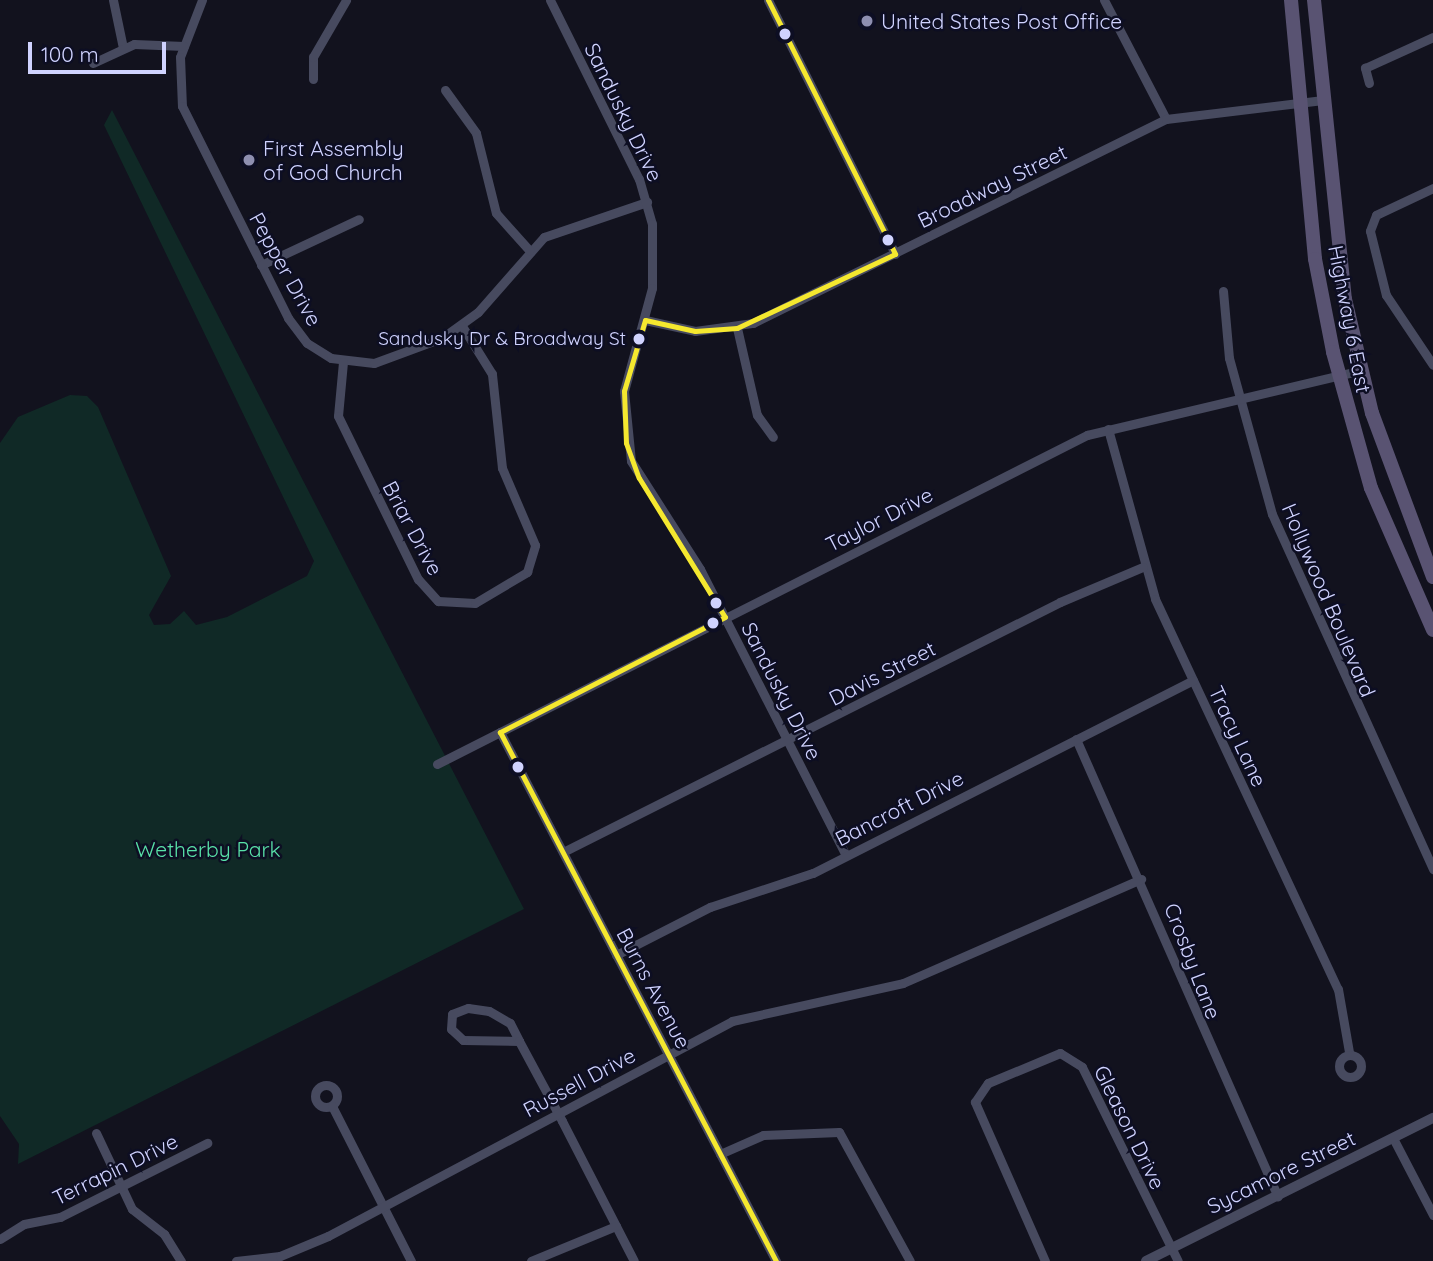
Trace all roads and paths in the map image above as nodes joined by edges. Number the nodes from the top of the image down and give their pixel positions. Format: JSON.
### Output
{"nodes":[{"id":1,"x":113,"y":0,"type":"edge"},
{"id":2,"x":202,"y":0,"type":"edge"},
{"id":3,"x":346,"y":0,"type":"edge"},
{"id":4,"x":550,"y":0,"type":"edge"},
{"id":5,"x":768,"y":0,"type":"edge"},
{"id":6,"x":1104,"y":0,"type":"edge"},
{"id":7,"x":1291,"y":0,"type":"edge"},
{"id":8,"x":1314,"y":0,"type":"edge"},
{"id":9,"x":1433,"y":37,"type":"edge"},
{"id":10,"x":184,"y":46,"type":"junction"},
{"id":11,"x":123,"y":48,"type":"junction"},
{"id":12,"x":93,"y":63,"type":"dead end"},
{"id":13,"x":313,"y":79,"type":"dead end"},
{"id":14,"x":1369,"y":83,"type":"dead end"},
{"id":15,"x":445,"y":90,"type":"dead end"},
{"id":16,"x":1323,"y":100,"type":"junction"},
{"id":17,"x":1299,"y":102,"type":"junction"},
{"id":18,"x":1166,"y":119,"type":"junction"},
{"id":19,"x":1433,"y":188,"type":"edge"},
{"id":20,"x":647,"y":202,"type":"junction"},
{"id":21,"x":359,"y":219,"type":"dead end"},
{"id":22,"x":529,"y":250,"type":"junction"},
{"id":23,"x":895,"y":254,"type":"junction"},
{"id":24,"x":261,"y":265,"type":"junction"},
{"id":25,"x":1223,"y":291,"type":"dead end"},
{"id":26,"x":645,"y":320,"type":"junction"},
{"id":27,"x":462,"y":326,"type":"junction"},
{"id":28,"x":737,"y":328,"type":"junction"},
{"id":29,"x":342,"y":362,"type":"junction"},
{"id":30,"x":1433,"y":365,"type":"edge"},
{"id":31,"x":1361,"y":370,"type":"junction"},
{"id":32,"x":1339,"y":375,"type":"junction"},
{"id":33,"x":1239,"y":397,"type":"junction"},
{"id":34,"x":1108,"y":429,"type":"junction"},
{"id":35,"x":773,"y":437,"type":"dead end"},
{"id":36,"x":1143,"y":567,"type":"junction"},
{"id":37,"x":1433,"y":577,"type":"edge"},
{"id":38,"x":725,"y":617,"type":"junction"},
{"id":39,"x":1433,"y":630,"type":"edge"},
{"id":40,"x":1193,"y":680,"type":"junction"},
{"id":41,"x":500,"y":732,"type":"junction"},
{"id":42,"x":1076,"y":739,"type":"junction"},
{"id":43,"x":787,"y":741,"type":"junction"},
{"id":44,"x":437,"y":764,"type":"dead end"},
{"id":45,"x":563,"y":852,"type":"junction"},
{"id":46,"x":846,"y":855,"type":"junction"},
{"id":47,"x":1433,"y":869,"type":"edge"},
{"id":48,"x":1141,"y":878,"type":"junction"},
{"id":49,"x":617,"y":955,"type":"junction"},
{"id":50,"x":519,"y":1041,"type":"junction"},
{"id":51,"x":1349,"y":1052,"type":"dead end"},
{"id":52,"x":668,"y":1054,"type":"junction"},
{"id":53,"x":332,"y":1106,"type":"dead end"},
{"id":54,"x":557,"y":1113,"type":"junction"},
{"id":55,"x":1433,"y":1118,"type":"edge"},
{"id":56,"x":96,"y":1133,"type":"dead end"},
{"id":57,"x":1393,"y":1138,"type":"junction"},
{"id":58,"x":207,"y":1143,"type":"dead end"},
{"id":59,"x":720,"y":1154,"type":"junction"},
{"id":60,"x":120,"y":1187,"type":"junction"},
{"id":61,"x":1278,"y":1196,"type":"junction"},
{"id":62,"x":384,"y":1207,"type":"junction"},
{"id":63,"x":1433,"y":1215,"type":"edge"},
{"id":64,"x":616,"y":1226,"type":"junction"},
{"id":65,"x":0,"y":1239,"type":"edge"},
{"id":66,"x":1170,"y":1249,"type":"junction"},
{"id":67,"x":266,"y":1259,"type":"edge"},
{"id":68,"x":181,"y":1261,"type":"edge"},
{"id":69,"x":236,"y":1261,"type":"edge"},
{"id":70,"x":411,"y":1261,"type":"edge"},
{"id":71,"x":531,"y":1261,"type":"edge"},
{"id":72,"x":634,"y":1261,"type":"edge"},
{"id":73,"x":776,"y":1261,"type":"edge"},
{"id":74,"x":910,"y":1261,"type":"edge"},
{"id":75,"x":1045,"y":1261,"type":"edge"},
{"id":76,"x":1146,"y":1261,"type":"edge"},
{"id":77,"x":1178,"y":1261,"type":"edge"}],
"edges":[{"from":1,"to":11,"type":"street"},
{"from":2,"to":10,"type":"street","name":"Pepper Drive"},
{"from":3,"to":13,"type":"street"},
{"from":4,"to":20,"type":"street","name":"Sandusky Drive"},
{"from":5,"to":23,"type":"street"},
{"from":6,"to":18,"type":"street"},
{"from":7,"to":17,"type":"main road","name":"Highway 6 East"},
{"from":8,"to":16,"type":"main road","name":"Highway 6 East"},
{"from":9,"to":14,"type":"street"},
{"from":10,"to":11,"type":"street"},
{"from":10,"to":24,"type":"street","name":"Pepper Drive"},
{"from":11,"to":12,"type":"street"},
{"from":15,"to":22,"type":"street"},
{"from":16,"to":17,"type":"street","name":"Broadway Street"},
{"from":16,"to":31,"type":"main road","name":"Highway 6 East"},
{"from":17,"to":18,"type":"street","name":"Broadway Street"},
{"from":17,"to":32,"type":"main road","name":"Highway 6 East"},
{"from":18,"to":23,"type":"street","name":"Broadway Street"},
{"from":19,"to":30,"type":"street"},
{"from":20,"to":22,"type":"street"},
{"from":20,"to":26,"type":"street","name":"Sandusky Drive"},
{"from":21,"to":24,"type":"street"},
{"from":22,"to":27,"type":"street"},
{"from":23,"to":28,"type":"street","name":"Broadway Street"},
{"from":24,"to":29,"type":"street","name":"Pepper Drive"},
{"from":25,"to":33,"type":"street","name":"Hollywood Boulevard"},
{"from":26,"to":28,"type":"street","name":"Broadway Street"},
{"from":26,"to":38,"type":"street","name":"Sandusky Drive"},
{"from":27,"to":29,"type":"street"},
{"from":27,"to":29,"type":"street","name":"Briar Drive"},
{"from":28,"to":35,"type":"street"},
{"from":31,"to":32,"type":"street","name":"Taylor Drive"},
{"from":31,"to":37,"type":"main road","name":"Highway 6 East"},
{"from":32,"to":33,"type":"street","name":"Taylor Drive"},
{"from":32,"to":39,"type":"main road","name":"Highway 6 East"},
{"from":33,"to":34,"type":"street","name":"Taylor Drive"},
{"from":33,"to":47,"type":"street","name":"Hollywood Boulevard"},
{"from":34,"to":36,"type":"street","name":"Tracy Lane"},
{"from":34,"to":38,"type":"street","name":"Taylor Drive"},
{"from":36,"to":40,"type":"street","name":"Tracy Lane"},
{"from":36,"to":43,"type":"street","name":"Davis Street"},
{"from":38,"to":41,"type":"street","name":"Taylor Drive"},
{"from":38,"to":43,"type":"street","name":"Sandusky Drive"},
{"from":40,"to":42,"type":"street","name":"Bancroft Drive"},
{"from":40,"to":51,"type":"street","name":"Tracy Lane"},
{"from":41,"to":44,"type":"street","name":"Taylor Drive"},
{"from":41,"to":45,"type":"street","name":"Burns Avenue"},
{"from":42,"to":46,"type":"street","name":"Bancroft Drive"},
{"from":42,"to":48,"type":"street","name":"Crosby Lane"},
{"from":43,"to":45,"type":"street","name":"Davis Street"},
{"from":43,"to":46,"type":"street","name":"Sandusky Drive"},
{"from":45,"to":49,"type":"street","name":"Burns Avenue"},
{"from":46,"to":49,"type":"street","name":"Bancroft Drive"},
{"from":48,"to":52,"type":"street","name":"Russell Drive"},
{"from":48,"to":61,"type":"street","name":"Crosby Lane"},
{"from":49,"to":52,"type":"street","name":"Burns Avenue"},
{"from":50,"to":50,"type":"street"},
{"from":50,"to":54,"type":"street"},
{"from":52,"to":54,"type":"street","name":"Russell Drive"},
{"from":52,"to":59,"type":"street","name":"Burns Avenue"},
{"from":53,"to":62,"type":"street"},
{"from":54,"to":62,"type":"street","name":"Russell Drive"},
{"from":54,"to":64,"type":"street"},
{"from":55,"to":57,"type":"street","name":"Sycamore Street"},
{"from":56,"to":60,"type":"street"},
{"from":57,"to":61,"type":"street","name":"Sycamore Street"},
{"from":57,"to":63,"type":"street"},
{"from":58,"to":60,"type":"street","name":"Terrapin Drive"},
{"from":59,"to":73,"type":"street","name":"Burns Avenue"},
{"from":59,"to":74,"type":"street"},
{"from":60,"to":65,"type":"street","name":"Terrapin Drive"},
{"from":60,"to":68,"type":"street"},
{"from":61,"to":66,"type":"street","name":"Sycamore Street"},
{"from":62,"to":67,"type":"street","name":"Russell Drive"},
{"from":62,"to":70,"type":"street"},
{"from":64,"to":71,"type":"street"},
{"from":64,"to":72,"type":"street"},
{"from":66,"to":75,"type":"street","name":"Gleason Drive"},
{"from":66,"to":76,"type":"street","name":"Sycamore Street"},
{"from":66,"to":77,"type":"street"},
{"from":67,"to":69,"type":"street","name":"Russell Drive"}]}
